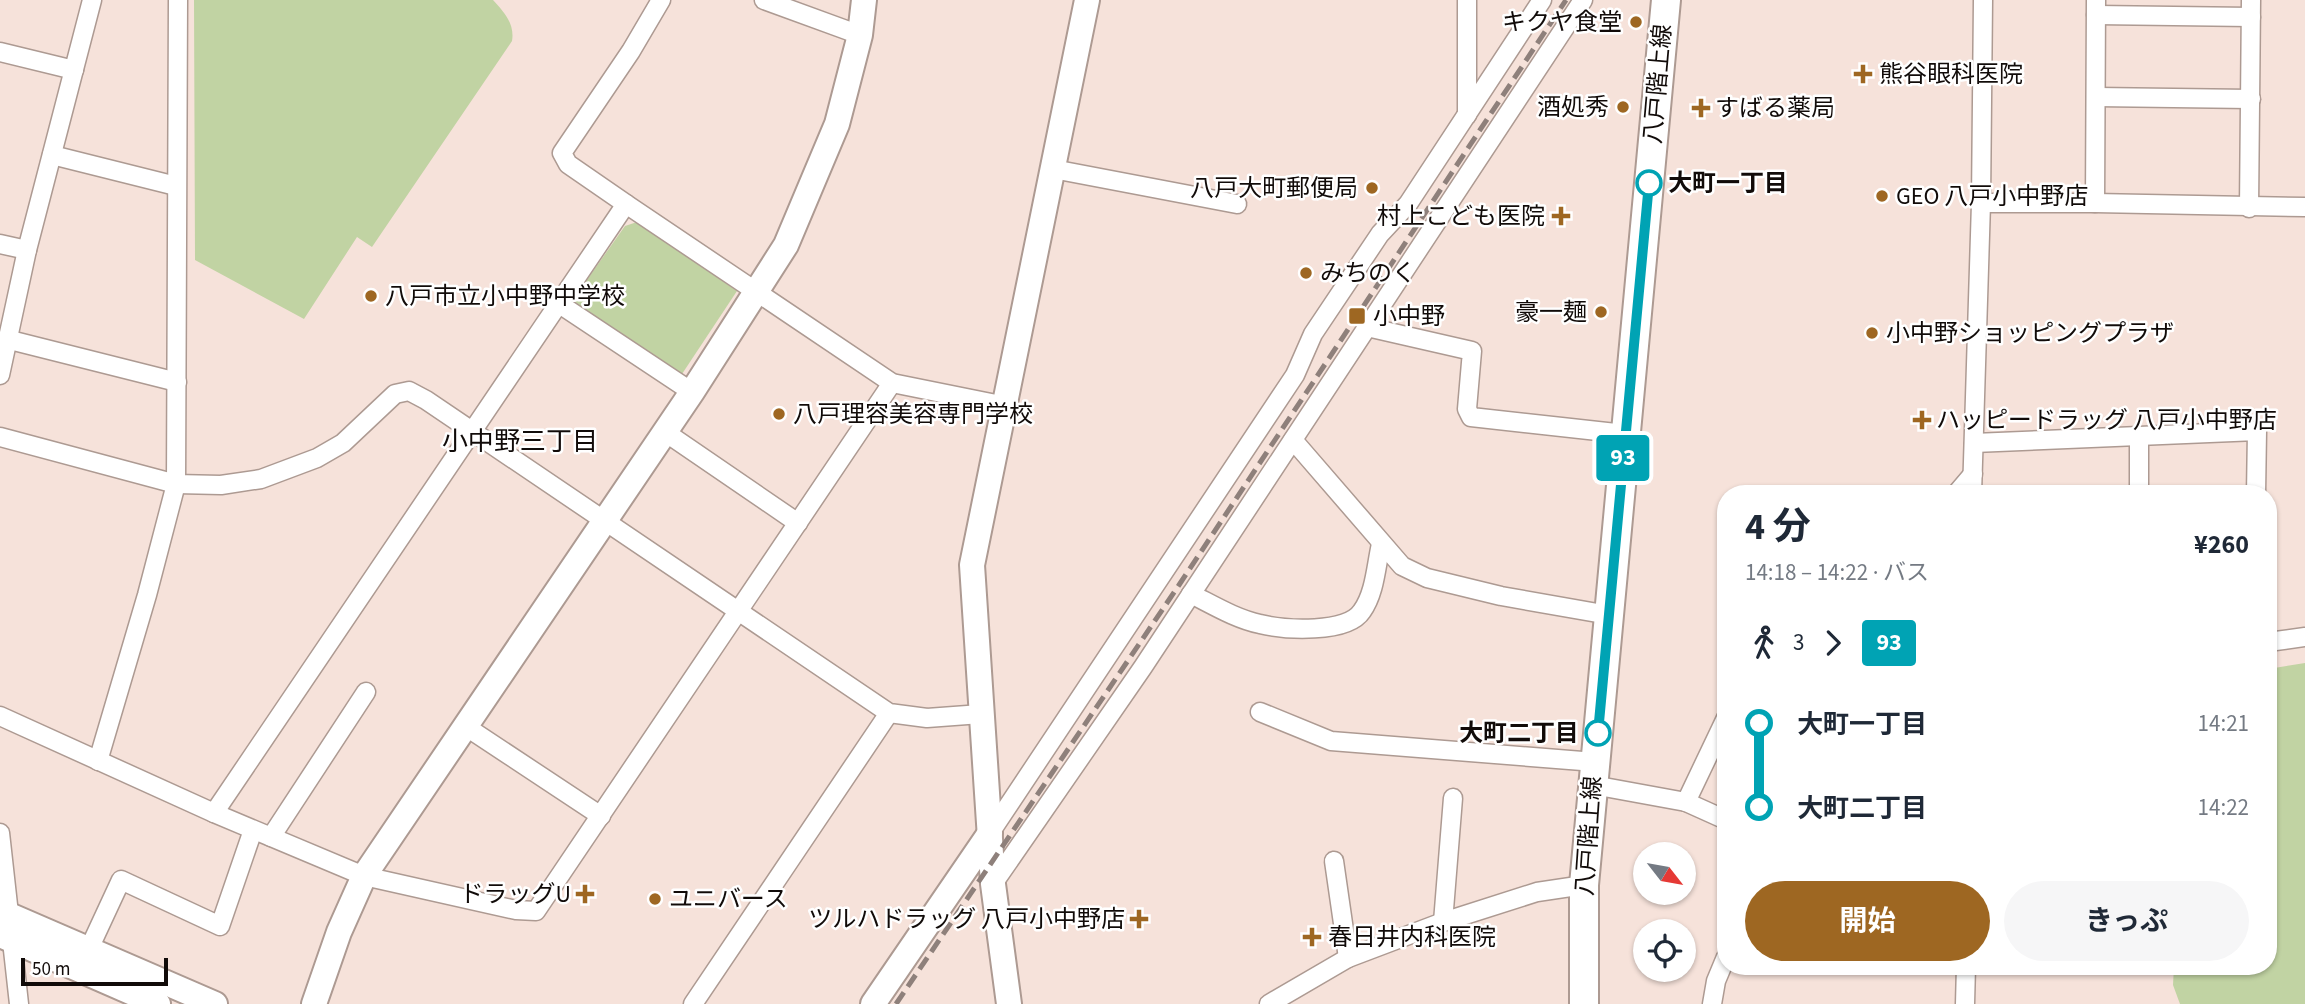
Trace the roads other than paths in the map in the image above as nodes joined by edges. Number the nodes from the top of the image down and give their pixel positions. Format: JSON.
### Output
{"nodes":[{"id":1,"x":92,"y":0,"type":"edge"},
{"id":2,"x":178,"y":0,"type":"edge"},
{"id":3,"x":662,"y":0,"type":"edge"},
{"id":4,"x":764,"y":0,"type":"edge"},
{"id":5,"x":864,"y":0,"type":"edge"},
{"id":6,"x":1087,"y":0,"type":"edge"},
{"id":7,"x":1467,"y":0,"type":"edge"},
{"id":8,"x":1542,"y":0,"type":"edge"},
{"id":9,"x":1583,"y":0,"type":"edge"},
{"id":10,"x":1666,"y":0,"type":"edge"},
{"id":11,"x":1983,"y":0,"type":"edge"},
{"id":12,"x":2096,"y":8,"type":"edge"},
{"id":13,"x":2251,"y":8,"type":"edge"},
{"id":14,"x":859,"y":35,"type":"junction"},
{"id":15,"x":0,"y":52,"type":"edge"},
{"id":16,"x":74,"y":71,"type":"junction"},
{"id":17,"x":2096,"y":97,"type":"junction"},
{"id":18,"x":2250,"y":99,"type":"junction"},
{"id":19,"x":1467,"y":115,"type":"junction"},
{"id":20,"x":52,"y":155,"type":"junction"},
{"id":21,"x":1053,"y":169,"type":"junction"},
{"id":22,"x":176,"y":186,"type":"junction"},
{"id":23,"x":1981,"y":203,"type":"junction"},
{"id":24,"x":2095,"y":203,"type":"junction"},
{"id":25,"x":626,"y":204,"type":"junction"},
{"id":26,"x":1237,"y":204,"type":"dead end"},
{"id":27,"x":2305,"y":207,"type":"edge"},
{"id":28,"x":2249,"y":208,"type":"junction"},
{"id":29,"x":0,"y":244,"type":"edge"},
{"id":30,"x":27,"y":250,"type":"junction"},
{"id":31,"x":758,"y":292,"type":"junction"},
{"id":32,"x":558,"y":303,"type":"junction"},
{"id":33,"x":1367,"y":327,"type":"junction"},
{"id":34,"x":6,"y":339,"type":"junction"},
{"id":35,"x":0,"y":375,"type":"edge"},
{"id":36,"x":177,"y":382,"type":"junction"},
{"id":37,"x":892,"y":383,"type":"junction"},
{"id":38,"x":692,"y":392,"type":"junction"},
{"id":39,"x":1006,"y":406,"type":"junction"},
{"id":40,"x":472,"y":432,"type":"junction"},
{"id":41,"x":665,"y":432,"type":"junction"},
{"id":42,"x":1626,"y":434,"type":"junction"},
{"id":43,"x":2139,"y":436,"type":"junction"},
{"id":44,"x":0,"y":437,"type":"edge"},
{"id":45,"x":1293,"y":440,"type":"junction"},
{"id":46,"x":1974,"y":443,"type":"junction"},
{"id":47,"x":1973,"y":474,"type":"junction"},
{"id":48,"x":176,"y":484,"type":"junction"},
{"id":49,"x":1964,"y":485,"type":"edge"},
{"id":50,"x":1972,"y":485,"type":"edge"},
{"id":51,"x":2139,"y":485,"type":"edge"},
{"id":52,"x":2256,"y":485,"type":"edge"},
{"id":53,"x":604,"y":521,"type":"junction"},
{"id":54,"x":799,"y":523,"type":"junction"},
{"id":55,"x":1381,"y":544,"type":"junction"},
{"id":56,"x":1192,"y":594,"type":"junction"},
{"id":57,"x":739,"y":612,"type":"junction"},
{"id":58,"x":1609,"y":615,"type":"junction"},
{"id":59,"x":2305,"y":637,"type":"edge"},
{"id":60,"x":2277,"y":641,"type":"edge"},
{"id":61,"x":366,"y":692,"type":"dead end"},
{"id":62,"x":1259,"y":712,"type":"dead end"},
{"id":63,"x":889,"y":713,"type":"junction"},
{"id":64,"x":981,"y":714,"type":"junction"},
{"id":65,"x":0,"y":716,"type":"edge"},
{"id":66,"x":465,"y":726,"type":"junction"},
{"id":67,"x":1717,"y":737,"type":"edge"},
{"id":68,"x":98,"y":761,"type":"junction"},
{"id":69,"x":1594,"y":774,"type":"junction"},
{"id":70,"x":1452,"y":798,"type":"dead end"},
{"id":71,"x":1686,"y":802,"type":"junction"},
{"id":72,"x":214,"y":813,"type":"junction"},
{"id":73,"x":601,"y":816,"type":"junction"},
{"id":74,"x":1717,"y":816,"type":"edge"},
{"id":75,"x":253,"y":830,"type":"junction"},
{"id":76,"x":990,"y":833,"type":"junction"},
{"id":77,"x":0,"y":834,"type":"edge"},
{"id":78,"x":271,"y":837,"type":"junction"},
{"id":79,"x":1334,"y":861,"type":"dead end"},
{"id":80,"x":364,"y":876,"type":"junction"},
{"id":81,"x":993,"y":884,"type":"junction"},
{"id":82,"x":1584,"y":885,"type":"junction"},
{"id":83,"x":1443,"y":922,"type":"junction"},
{"id":84,"x":5,"y":926,"type":"edge"},
{"id":85,"x":89,"y":949,"type":"junction"},
{"id":86,"x":1348,"y":958,"type":"junction"},
{"id":87,"x":1718,"y":975,"type":"edge"},
{"id":88,"x":1966,"y":975,"type":"edge"},
{"id":89,"x":19,"y":1004,"type":"edge"},
{"id":90,"x":158,"y":1004,"type":"edge"},
{"id":91,"x":215,"y":1004,"type":"edge"},
{"id":92,"x":314,"y":1004,"type":"edge"},
{"id":93,"x":693,"y":1004,"type":"edge"},
{"id":94,"x":873,"y":1004,"type":"edge"},
{"id":95,"x":1009,"y":1004,"type":"edge"},
{"id":96,"x":1269,"y":1004,"type":"edge"},
{"id":97,"x":1584,"y":1004,"type":"edge"},
{"id":98,"x":1712,"y":1004,"type":"edge"},
{"id":99,"x":1965,"y":1004,"type":"edge"}],
"edges":[{"from":1,"to":16,"type":"street"},
{"from":2,"to":22,"type":"street"},
{"from":3,"to":25,"type":"street"},
{"from":4,"to":14,"type":"street"},
{"from":5,"to":14,"type":"street"},
{"from":6,"to":21,"type":"street"},
{"from":7,"to":19,"type":"street"},
{"from":8,"to":19,"type":"street"},
{"from":9,"to":33,"type":"street"},
{"from":10,"to":42,"type":"main road","name":"八戸階上線"},
{"from":11,"to":23,"type":"street"},
{"from":12,"to":13,"type":"street"},
{"from":12,"to":17,"type":"street"},
{"from":13,"to":18,"type":"street"},
{"from":14,"to":31,"type":"street"},
{"from":15,"to":16,"type":"street"},
{"from":16,"to":20,"type":"street"},
{"from":17,"to":18,"type":"street"},
{"from":17,"to":24,"type":"street"},
{"from":18,"to":28,"type":"street"},
{"from":19,"to":76,"type":"street"},
{"from":20,"to":22,"type":"street"},
{"from":20,"to":30,"type":"street"},
{"from":21,"to":26,"type":"street"},
{"from":21,"to":39,"type":"street"},
{"from":22,"to":36,"type":"street"},
{"from":23,"to":24,"type":"street"},
{"from":23,"to":46,"type":"street"},
{"from":24,"to":28,"type":"street"},
{"from":25,"to":31,"type":"street"},
{"from":25,"to":32,"type":"street"},
{"from":27,"to":28,"type":"street"},
{"from":29,"to":30,"type":"street"},
{"from":30,"to":34,"type":"street"},
{"from":31,"to":37,"type":"street"},
{"from":31,"to":38,"type":"street"},
{"from":32,"to":38,"type":"street"},
{"from":32,"to":40,"type":"street"},
{"from":33,"to":42,"type":"street"},
{"from":33,"to":45,"type":"street"},
{"from":34,"to":35,"type":"street"},
{"from":34,"to":36,"type":"street"},
{"from":36,"to":48,"type":"street"},
{"from":37,"to":39,"type":"street"},
{"from":37,"to":54,"type":"street"},
{"from":38,"to":41,"type":"street"},
{"from":39,"to":64,"type":"street"},
{"from":40,"to":48,"type":"street"},
{"from":40,"to":53,"type":"street"},
{"from":40,"to":72,"type":"street"},
{"from":41,"to":53,"type":"street"},
{"from":41,"to":54,"type":"street"},
{"from":42,"to":58,"type":"main road","name":"八戸階上線"},
{"from":43,"to":46,"type":"street"},
{"from":43,"to":51,"type":"street"},
{"from":43,"to":52,"type":"street"},
{"from":44,"to":48,"type":"street"},
{"from":45,"to":55,"type":"street"},
{"from":45,"to":56,"type":"street"},
{"from":46,"to":47,"type":"street"},
{"from":47,"to":49,"type":"street"},
{"from":47,"to":50,"type":"street"},
{"from":48,"to":68,"type":"street"},
{"from":53,"to":57,"type":"street"},
{"from":53,"to":66,"type":"street"},
{"from":54,"to":57,"type":"street"},
{"from":55,"to":56,"type":"street"},
{"from":55,"to":58,"type":"street"},
{"from":56,"to":81,"type":"street"},
{"from":57,"to":63,"type":"street"},
{"from":57,"to":73,"type":"street"},
{"from":58,"to":69,"type":"main road","name":"八戸階上線"},
{"from":59,"to":60,"type":"street"},
{"from":61,"to":78,"type":"street"},
{"from":62,"to":69,"type":"street"},
{"from":63,"to":64,"type":"street"},
{"from":63,"to":93,"type":"street"},
{"from":64,"to":76,"type":"street"},
{"from":65,"to":68,"type":"street"},
{"from":66,"to":73,"type":"street"},
{"from":66,"to":80,"type":"street"},
{"from":67,"to":71,"type":"street"},
{"from":68,"to":72,"type":"street"},
{"from":69,"to":71,"type":"street"},
{"from":69,"to":82,"type":"main road","name":"八戸階上線"},
{"from":70,"to":83,"type":"street"},
{"from":71,"to":74,"type":"street"},
{"from":72,"to":75,"type":"street"},
{"from":73,"to":80,"type":"street"},
{"from":75,"to":78,"type":"street"},
{"from":75,"to":85,"type":"street"},
{"from":76,"to":81,"type":"street"},
{"from":76,"to":94,"type":"street"},
{"from":77,"to":84,"type":"street"},
{"from":78,"to":80,"type":"street"},
{"from":79,"to":86,"type":"street"},
{"from":80,"to":92,"type":"street"},
{"from":81,"to":95,"type":"street"},
{"from":82,"to":83,"type":"street"},
{"from":82,"to":97,"type":"main road","name":"八戸階上線"},
{"from":83,"to":86,"type":"street"},
{"from":84,"to":85,"type":"street"},
{"from":84,"to":89,"type":"street"},
{"from":84,"to":90,"type":"street"},
{"from":85,"to":91,"type":"street"},
{"from":86,"to":96,"type":"street"},
{"from":87,"to":98,"type":"street"},
{"from":88,"to":99,"type":"street"}]}
